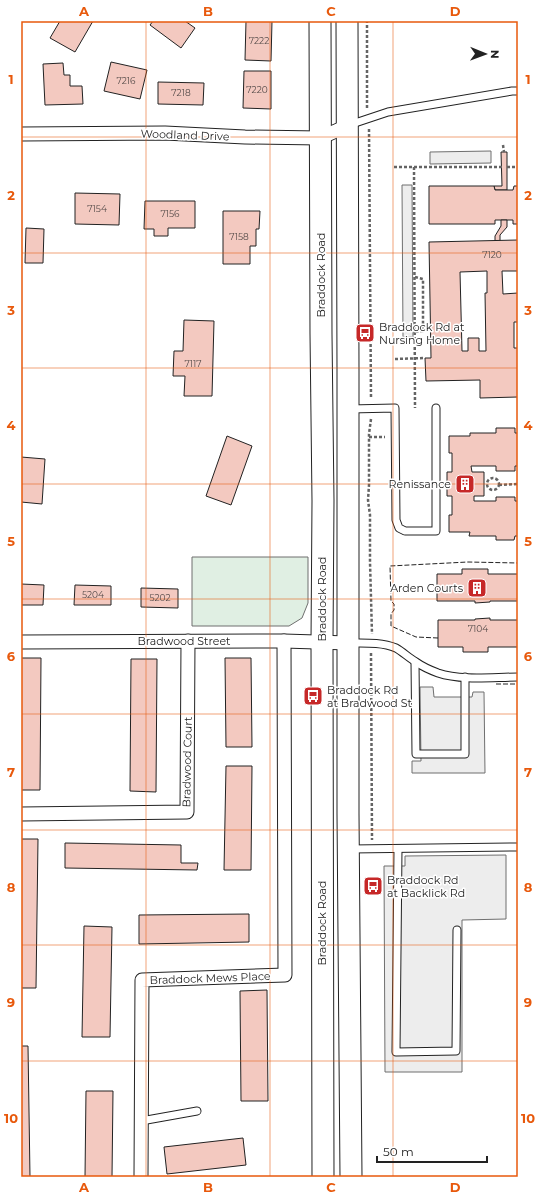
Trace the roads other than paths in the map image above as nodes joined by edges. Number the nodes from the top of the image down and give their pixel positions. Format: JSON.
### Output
{"nodes":[{"id":1,"x":320,"y":21,"type":"edge"},
{"id":2,"x":347,"y":21,"type":"edge"},
{"id":3,"x":518,"y":91,"type":"edge"},
{"id":4,"x":347,"y":126,"type":"junction"},
{"id":5,"x":21,"y":134,"type":"edge"},
{"id":6,"x":320,"y":138,"type":"junction"},
{"id":7,"x":436,"y":408,"type":"dead end"},
{"id":8,"x":348,"y":409,"type":"junction"},
{"id":9,"x":188,"y":641,"type":"junction"},
{"id":10,"x":284,"y":641,"type":"junction"},
{"id":11,"x":21,"y":642,"type":"edge"},
{"id":12,"x":322,"y":642,"type":"junction"},
{"id":13,"x":348,"y":643,"type":"junction"},
{"id":14,"x":415,"y":662,"type":"junction"},
{"id":15,"x":465,"y":677,"type":"junction"},
{"id":16,"x":518,"y":677,"type":"edge"},
{"id":17,"x":21,"y":814,"type":"edge"},
{"id":18,"x":518,"y":847,"type":"edge"},
{"id":19,"x":398,"y":849,"type":"junction"},
{"id":20,"x":348,"y":850,"type":"junction"},
{"id":21,"x":457,"y":930,"type":"dead end"},
{"id":22,"x":197,"y":1111,"type":"dead end"},
{"id":23,"x":141,"y":1121,"type":"junction"},
{"id":24,"x":141,"y":1177,"type":"edge"},
{"id":25,"x":323,"y":1177,"type":"edge"},
{"id":26,"x":351,"y":1177,"type":"edge"}],
"edges":[{"from":1,"to":6,"type":"main road","name":"Braddock Road"},
{"from":2,"to":4,"type":"main road"},
{"from":3,"to":4,"type":"lane"},
{"from":4,"to":6,"type":"street","name":"Woodland Drive"},
{"from":4,"to":8,"type":"main road"},
{"from":5,"to":6,"type":"street","name":"Woodland Drive"},
{"from":6,"to":12,"type":"main road","name":"Braddock Road"},
{"from":7,"to":8,"type":"lane"},
{"from":8,"to":13,"type":"main road"},
{"from":9,"to":10,"type":"street","name":"Bradwood Street"},
{"from":9,"to":11,"type":"street","name":"Bradwood Street"},
{"from":9,"to":17,"type":"street","name":"Bradwood Court"},
{"from":10,"to":12,"type":"street","name":"Bradwood Street"},
{"from":10,"to":23,"type":"street","name":"Braddock Mews Place"},
{"from":12,"to":13,"type":"street","name":"Bradwood Street"},
{"from":12,"to":25,"type":"main road","name":"Braddock Road"},
{"from":13,"to":14,"type":"lane"},
{"from":13,"to":20,"type":"main road"},
{"from":14,"to":15,"type":"lane"},
{"from":14,"to":15,"type":"lane"},
{"from":15,"to":16,"type":"lane"},
{"from":18,"to":19,"type":"lane"},
{"from":19,"to":20,"type":"lane"},
{"from":19,"to":21,"type":"lane"},
{"from":20,"to":26,"type":"main road"},
{"from":22,"to":23,"type":"lane"},
{"from":23,"to":24,"type":"street","name":"Braddock Mews Place"}]}
